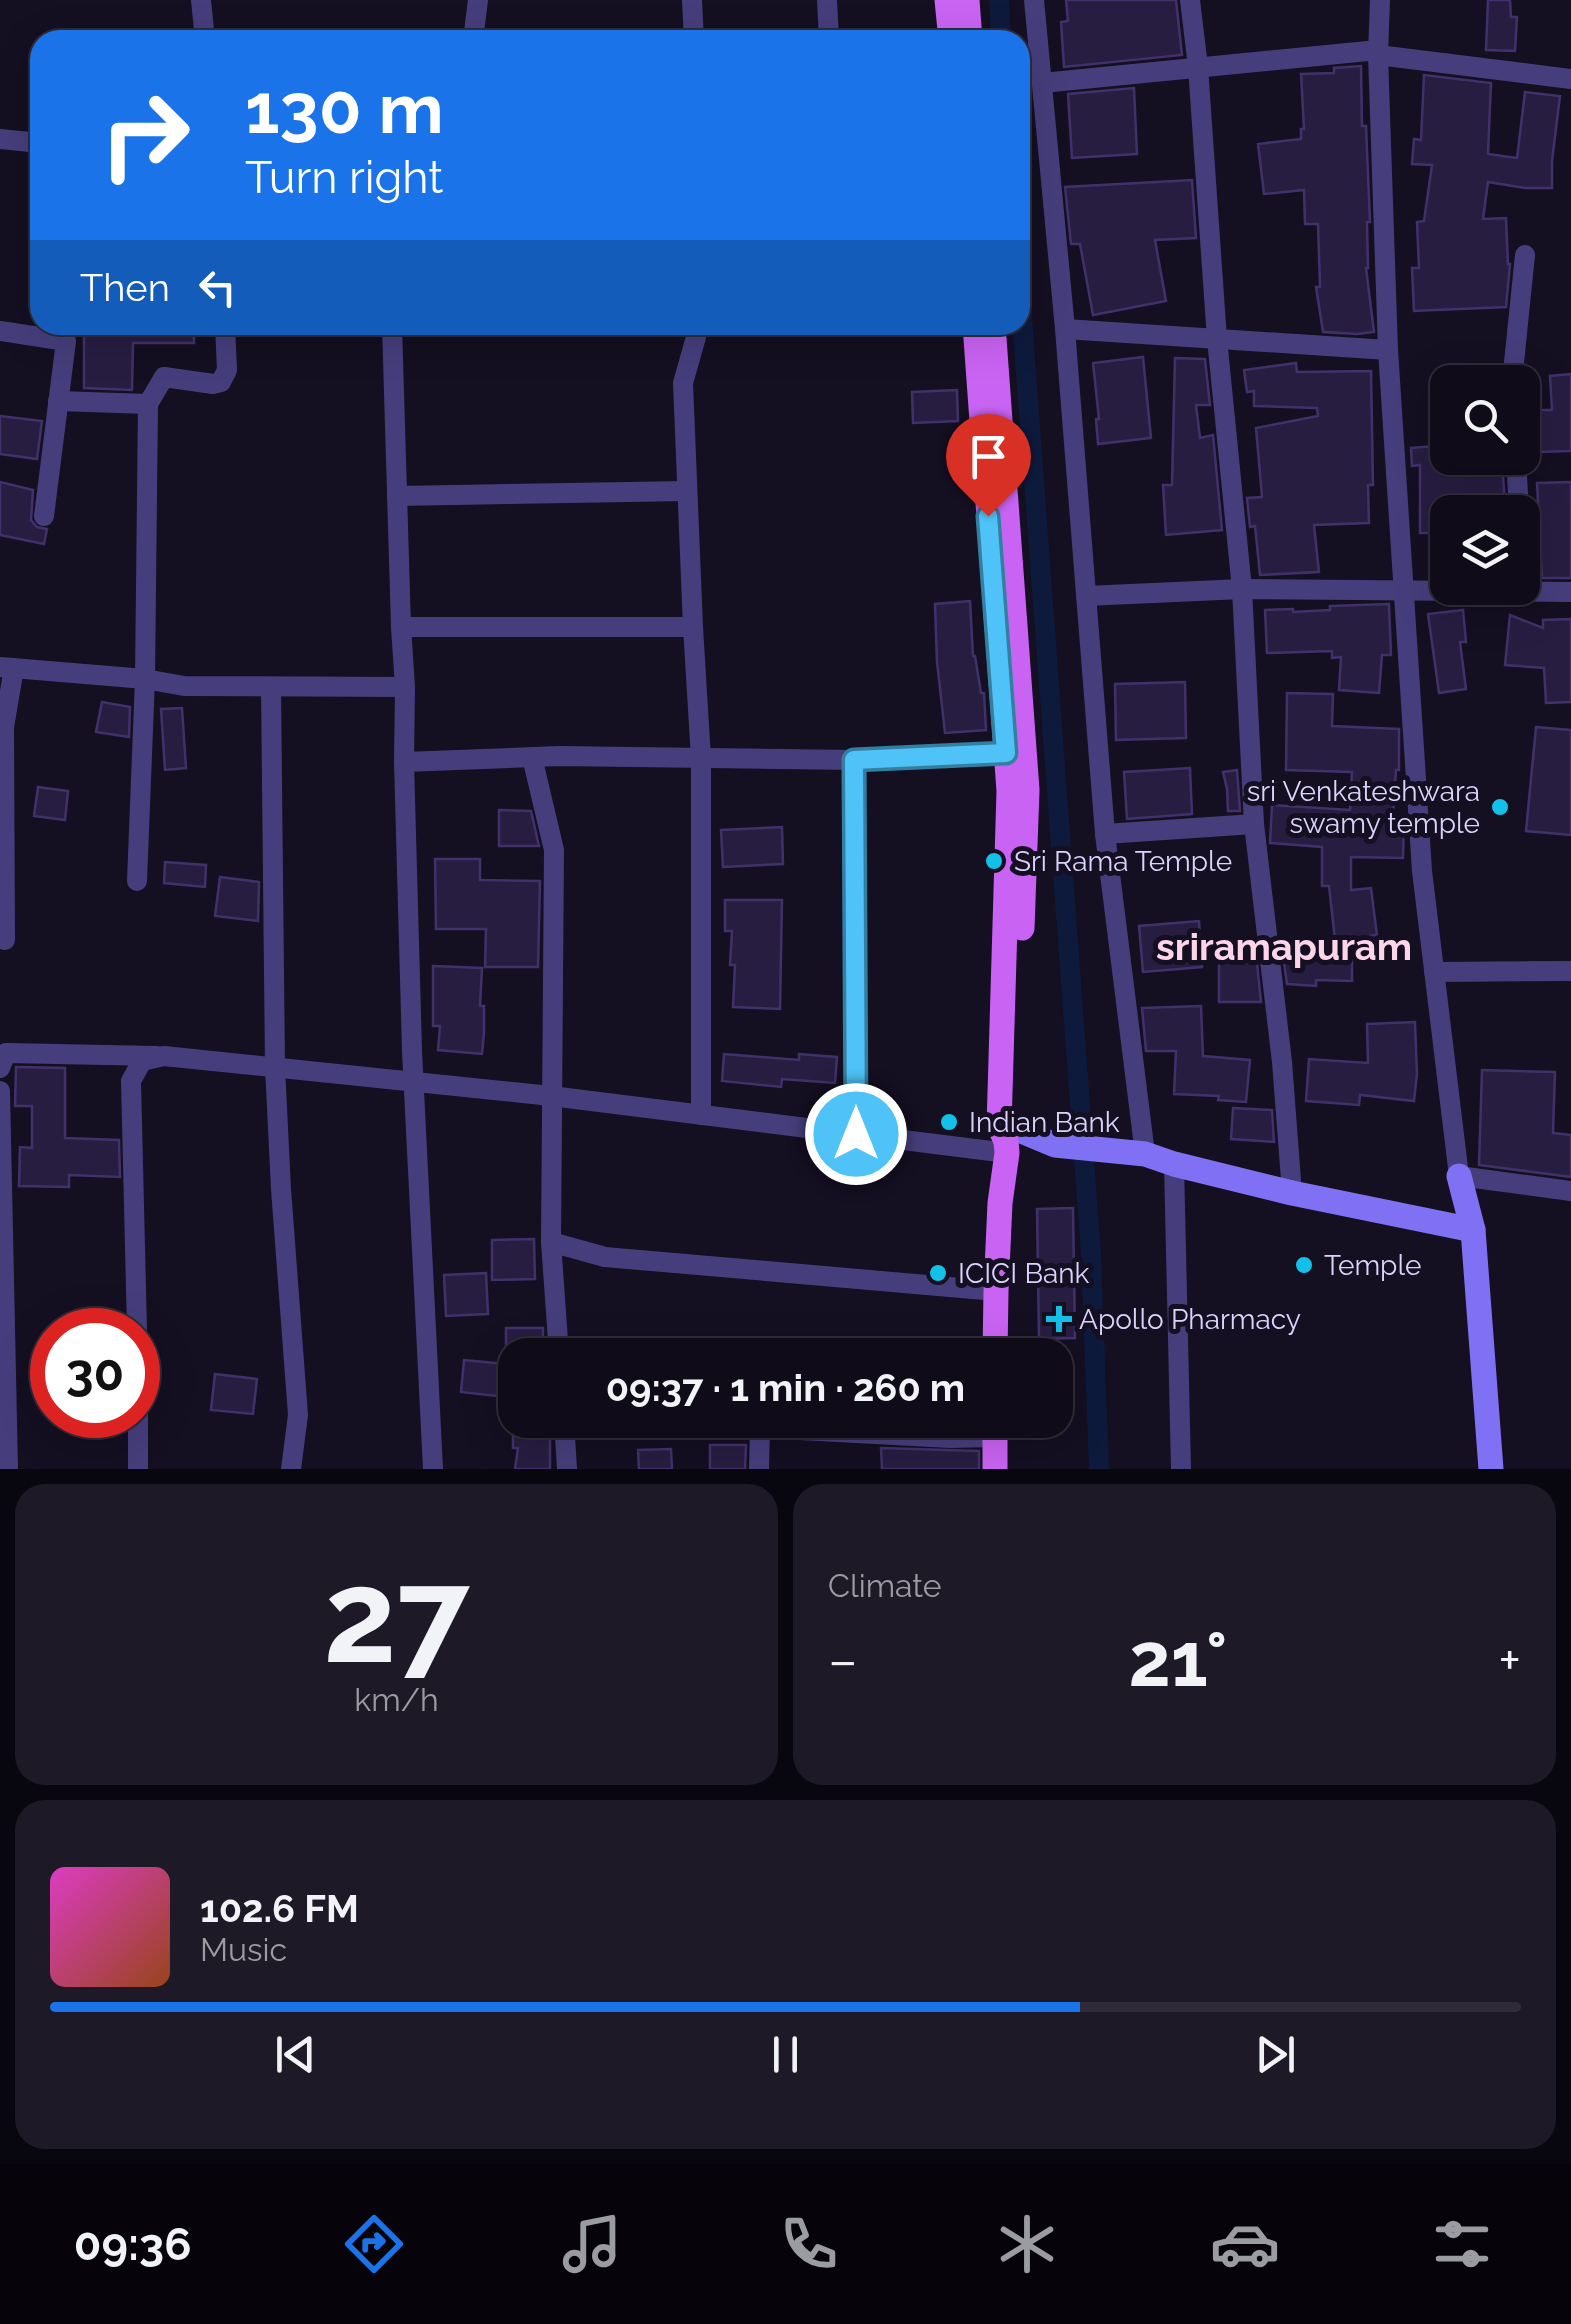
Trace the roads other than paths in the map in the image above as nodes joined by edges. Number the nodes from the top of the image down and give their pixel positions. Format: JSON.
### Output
{"nodes":[{"id":1,"x":201,"y":0,"type":"edge"},
{"id":2,"x":478,"y":0,"type":"edge"},
{"id":3,"x":692,"y":0,"type":"edge"},
{"id":4,"x":827,"y":0,"type":"edge"},
{"id":5,"x":947,"y":0,"type":"edge"},
{"id":6,"x":967,"y":0,"type":"edge"},
{"id":7,"x":1034,"y":0,"type":"edge"},
{"id":8,"x":1190,"y":0,"type":"edge"},
{"id":9,"x":1380,"y":0,"type":"edge"},
{"id":10,"x":204,"y":30,"type":"edge"},
{"id":11,"x":474,"y":30,"type":"edge"},
{"id":12,"x":694,"y":30,"type":"edge"},
{"id":13,"x":828,"y":30,"type":"edge"},
{"id":14,"x":949,"y":30,"type":"edge"},
{"id":15,"x":969,"y":30,"type":"edge"},
{"id":16,"x":1378,"y":53,"type":"junction"},
{"id":17,"x":1198,"y":68,"type":"junction"},
{"id":18,"x":1571,"y":79,"type":"edge"},
{"id":19,"x":1042,"y":82,"type":"junction"},
{"id":20,"x":0,"y":139,"type":"edge"},
{"id":21,"x":30,"y":142,"type":"edge"},
{"id":22,"x":1525,"y":255,"type":"dead end"},
{"id":23,"x":1065,"y":329,"type":"junction"},
{"id":24,"x":0,"y":331,"type":"edge"},
{"id":25,"x":225,"y":335,"type":"edge"},
{"id":26,"x":392,"y":335,"type":"edge"},
{"id":27,"x":696,"y":335,"type":"edge"},
{"id":28,"x":975,"y":335,"type":"edge"},
{"id":29,"x":994,"y":335,"type":"edge"},
{"id":30,"x":1217,"y":339,"type":"junction"},
{"id":31,"x":1388,"y":350,"type":"junction"},
{"id":32,"x":1514,"y":365,"type":"edge"},
{"id":33,"x":58,"y":401,"type":"junction"},
{"id":34,"x":148,"y":404,"type":"junction"},
{"id":35,"x":687,"y":491,"type":"junction"},
{"id":36,"x":397,"y":496,"type":"junction"},
{"id":37,"x":44,"y":516,"type":"dead end"},
{"id":38,"x":1540,"y":587,"type":"edge"},
{"id":39,"x":1242,"y":589,"type":"junction"},
{"id":40,"x":1430,"y":590,"type":"edge"},
{"id":41,"x":1404,"y":591,"type":"junction"},
{"id":42,"x":1571,"y":592,"type":"edge"},
{"id":43,"x":1086,"y":596,"type":"junction"},
{"id":44,"x":401,"y":627,"type":"junction"},
{"id":45,"x":692,"y":627,"type":"junction"},
{"id":46,"x":7,"y":668,"type":"edge"},
{"id":47,"x":145,"y":679,"type":"junction"},
{"id":48,"x":271,"y":688,"type":"junction"},
{"id":49,"x":405,"y":688,"type":"junction"},
{"id":50,"x":1015,"y":753,"type":"junction"},
{"id":51,"x":532,"y":757,"type":"junction"},
{"id":52,"x":702,"y":758,"type":"junction"},
{"id":53,"x":854,"y":760,"type":"junction"},
{"id":54,"x":404,"y":762,"type":"junction"},
{"id":55,"x":1254,"y":824,"type":"junction"},
{"id":56,"x":1105,"y":834,"type":"junction"},
{"id":57,"x":137,"y":880,"type":"dead end"},
{"id":58,"x":5,"y":940,"type":"dead end"},
{"id":59,"x":1434,"y":972,"type":"junction"},
{"id":60,"x":1571,"y":972,"type":"edge"},
{"id":61,"x":164,"y":1056,"type":"junction"},
{"id":62,"x":275,"y":1067,"type":"junction"},
{"id":63,"x":0,"y":1068,"type":"edge"},
{"id":64,"x":414,"y":1082,"type":"junction"},
{"id":65,"x":0,"y":1091,"type":"edge"},
{"id":66,"x":551,"y":1096,"type":"junction"},
{"id":67,"x":701,"y":1115,"type":"junction"},
{"id":68,"x":856,"y":1134,"type":"junction"},
{"id":69,"x":1006,"y":1137,"type":"junction"},
{"id":70,"x":1134,"y":1152,"type":"junction"},
{"id":71,"x":1174,"y":1164,"type":"junction"},
{"id":72,"x":1459,"y":1176,"type":"junction"},
{"id":73,"x":1571,"y":1190,"type":"edge"},
{"id":74,"x":1292,"y":1193,"type":"junction"},
{"id":75,"x":551,"y":1242,"type":"junction"},
{"id":76,"x":1474,"y":1248,"type":"junction"},
{"id":77,"x":996,"y":1291,"type":"junction"},
{"id":78,"x":136,"y":1308,"type":"edge"},
{"id":79,"x":558,"y":1338,"type":"edge"},
{"id":80,"x":996,"y":1338,"type":"edge"},
{"id":81,"x":138,"y":1438,"type":"edge"},
{"id":82,"x":565,"y":1438,"type":"edge"},
{"id":83,"x":760,"y":1438,"type":"edge"},
{"id":84,"x":995,"y":1438,"type":"edge"},
{"id":85,"x":8,"y":1469,"type":"edge"},
{"id":86,"x":138,"y":1469,"type":"edge"},
{"id":87,"x":291,"y":1469,"type":"edge"},
{"id":88,"x":433,"y":1469,"type":"edge"},
{"id":89,"x":567,"y":1469,"type":"edge"},
{"id":90,"x":759,"y":1469,"type":"edge"},
{"id":91,"x":995,"y":1469,"type":"edge"},
{"id":92,"x":1180,"y":1469,"type":"edge"},
{"id":93,"x":1492,"y":1469,"type":"edge"}],
"edges":[{"from":1,"to":10,"type":"street"},
{"from":2,"to":11,"type":"street"},
{"from":3,"to":12,"type":"street"},
{"from":4,"to":13,"type":"street"},
{"from":5,"to":14,"type":"main road"},
{"from":6,"to":15,"type":"main road"},
{"from":7,"to":19,"type":"street"},
{"from":8,"to":17,"type":"street"},
{"from":9,"to":16,"type":"street"},
{"from":16,"to":17,"type":"street"},
{"from":16,"to":18,"type":"street"},
{"from":16,"to":31,"type":"street"},
{"from":17,"to":19,"type":"street"},
{"from":17,"to":30,"type":"street"},
{"from":19,"to":23,"type":"street"},
{"from":20,"to":21,"type":"street"},
{"from":22,"to":32,"type":"street"},
{"from":23,"to":30,"type":"street"},
{"from":23,"to":43,"type":"street"},
{"from":24,"to":33,"type":"street"},
{"from":25,"to":34,"type":"street"},
{"from":26,"to":36,"type":"street"},
{"from":27,"to":35,"type":"street"},
{"from":28,"to":50,"type":"main road"},
{"from":29,"to":50,"type":"main road"},
{"from":30,"to":31,"type":"street"},
{"from":30,"to":39,"type":"street"},
{"from":31,"to":41,"type":"street"},
{"from":33,"to":34,"type":"street"},
{"from":33,"to":37,"type":"street"},
{"from":34,"to":47,"type":"street"},
{"from":35,"to":36,"type":"street"},
{"from":35,"to":45,"type":"street"},
{"from":36,"to":44,"type":"street"},
{"from":38,"to":42,"type":"street"},
{"from":39,"to":41,"type":"street"},
{"from":39,"to":43,"type":"street"},
{"from":39,"to":55,"type":"street"},
{"from":40,"to":41,"type":"street"},
{"from":41,"to":59,"type":"street"},
{"from":43,"to":56,"type":"street"},
{"from":44,"to":45,"type":"street"},
{"from":44,"to":49,"type":"street"},
{"from":45,"to":52,"type":"street"},
{"from":46,"to":47,"type":"street"},
{"from":46,"to":58,"type":"street"},
{"from":47,"to":48,"type":"street"},
{"from":47,"to":57,"type":"street"},
{"from":48,"to":49,"type":"street"},
{"from":48,"to":62,"type":"street"},
{"from":49,"to":54,"type":"street"},
{"from":50,"to":53,"type":"street"},
{"from":50,"to":69,"type":"main road"},
{"from":51,"to":52,"type":"street"},
{"from":51,"to":54,"type":"street"},
{"from":51,"to":66,"type":"street"},
{"from":52,"to":53,"type":"street"},
{"from":52,"to":67,"type":"street"},
{"from":53,"to":68,"type":"street"},
{"from":54,"to":64,"type":"street"},
{"from":55,"to":56,"type":"street"},
{"from":55,"to":74,"type":"street"},
{"from":56,"to":70,"type":"street"},
{"from":59,"to":60,"type":"street"},
{"from":59,"to":72,"type":"street"},
{"from":61,"to":62,"type":"street"},
{"from":61,"to":63,"type":"street"},
{"from":61,"to":78,"type":"street"},
{"from":62,"to":64,"type":"street"},
{"from":62,"to":87,"type":"street"},
{"from":64,"to":66,"type":"street"},
{"from":64,"to":88,"type":"street"},
{"from":65,"to":85,"type":"street"},
{"from":66,"to":67,"type":"street"},
{"from":66,"to":75,"type":"street"},
{"from":67,"to":68,"type":"street"},
{"from":68,"to":69,"type":"street"},
{"from":69,"to":70,"type":"main road"},
{"from":69,"to":77,"type":"main road"},
{"from":70,"to":71,"type":"main road"},
{"from":71,"to":74,"type":"main road"},
{"from":71,"to":92,"type":"street"},
{"from":72,"to":73,"type":"street"},
{"from":72,"to":76,"type":"main road"},
{"from":74,"to":76,"type":"main road"},
{"from":75,"to":77,"type":"street"},
{"from":75,"to":79,"type":"street"},
{"from":76,"to":93,"type":"main road"},
{"from":77,"to":80,"type":"main road"},
{"from":81,"to":86,"type":"street"},
{"from":82,"to":89,"type":"street"},
{"from":83,"to":90,"type":"street"},
{"from":84,"to":91,"type":"main road"}]}
